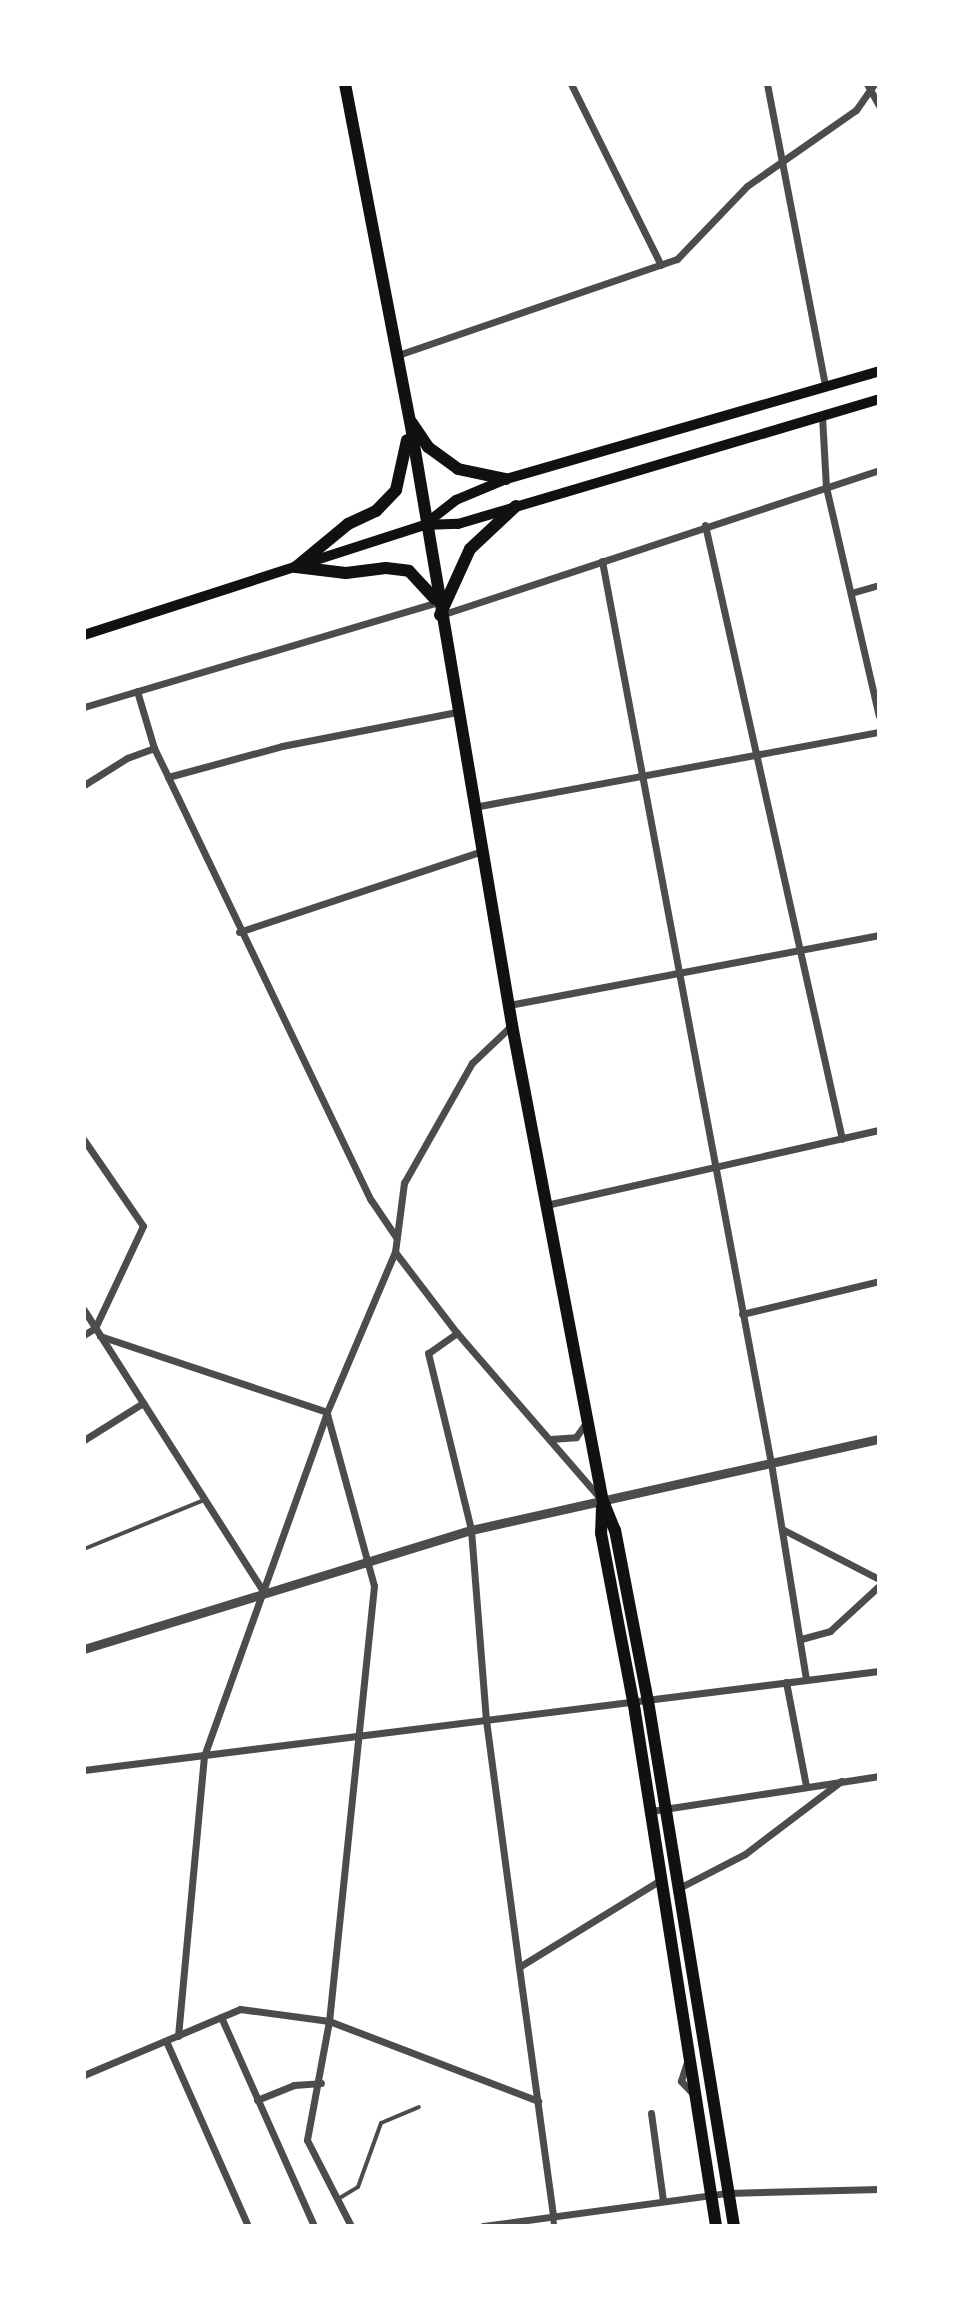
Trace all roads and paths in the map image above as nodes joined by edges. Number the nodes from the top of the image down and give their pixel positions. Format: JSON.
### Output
{"nodes":[{"id":1,"x":345,"y":84,"type":"edge"},
{"id":2,"x":571,"y":84,"type":"edge"},
{"id":3,"x":767,"y":84,"type":"edge"},
{"id":4,"x":870,"y":86,"type":"edge"},
{"id":5,"x":879,"y":106,"type":"edge"},
{"id":6,"x":782,"y":162,"type":"junction"},
{"id":7,"x":661,"y":265,"type":"junction"},
{"id":8,"x":397,"y":356,"type":"junction"},
{"id":9,"x":879,"y":371,"type":"edge"},
{"id":10,"x":825,"y":386,"type":"junction"},
{"id":11,"x":879,"y":399,"type":"edge"},
{"id":12,"x":822,"y":416,"type":"junction"},
{"id":13,"x":410,"y":421,"type":"junction"},
{"id":14,"x":879,"y":470,"type":"edge"},
{"id":15,"x":506,"y":479,"type":"junction"},
{"id":16,"x":826,"y":487,"type":"junction"},
{"id":17,"x":516,"y":506,"type":"junction"},
{"id":18,"x":424,"y":525,"type":"junction"},
{"id":19,"x":705,"y":525,"type":"junction"},
{"id":20,"x":602,"y":561,"type":"junction"},
{"id":21,"x":296,"y":567,"type":"junction"},
{"id":22,"x":879,"y":585,"type":"edge"},
{"id":23,"x":851,"y":593,"type":"junction"},
{"id":24,"x":439,"y":608,"type":"junction"},
{"id":25,"x":84,"y":635,"type":"edge"},
{"id":26,"x":137,"y":691,"type":"junction"},
{"id":27,"x":84,"y":707,"type":"edge"},
{"id":28,"x":457,"y":712,"type":"junction"},
{"id":29,"x":879,"y":716,"type":"edge"},
{"id":30,"x":879,"y":732,"type":"edge"},
{"id":31,"x":154,"y":748,"type":"junction"},
{"id":32,"x":757,"y":756,"type":"junction"},
{"id":33,"x":168,"y":777,"type":"junction"},
{"id":34,"x":643,"y":779,"type":"junction"},
{"id":35,"x":84,"y":785,"type":"edge"},
{"id":36,"x":474,"y":807,"type":"junction"},
{"id":37,"x":482,"y":851,"type":"junction"},
{"id":38,"x":239,"y":932,"type":"junction"},
{"id":39,"x":879,"y":935,"type":"edge"},
{"id":40,"x":803,"y":950,"type":"junction"},
{"id":41,"x":681,"y":973,"type":"junction"},
{"id":42,"x":509,"y":1005,"type":"junction"},
{"id":43,"x":512,"y":1025,"type":"junction"},
{"id":44,"x":879,"y":1130,"type":"edge"},
{"id":45,"x":842,"y":1139,"type":"junction"},
{"id":46,"x":84,"y":1140,"type":"edge"},
{"id":47,"x":716,"y":1167,"type":"junction"},
{"id":48,"x":546,"y":1205,"type":"junction"},
{"id":49,"x":396,"y":1237,"type":"junction"},
{"id":50,"x":395,"y":1252,"type":"junction"},
{"id":51,"x":879,"y":1281,"type":"edge"},
{"id":52,"x":84,"y":1310,"type":"edge"},
{"id":53,"x":742,"y":1314,"type":"junction"},
{"id":54,"x":98,"y":1332,"type":"junction"},
{"id":55,"x":457,"y":1333,"type":"junction"},
{"id":56,"x":84,"y":1335,"type":"edge"},
{"id":57,"x":143,"y":1403,"type":"junction"},
{"id":58,"x":327,"y":1412,"type":"junction"},
{"id":59,"x":586,"y":1414,"type":"junction"},
{"id":60,"x":549,"y":1439,"type":"junction"},
{"id":61,"x":879,"y":1439,"type":"edge"},
{"id":62,"x":84,"y":1440,"type":"edge"},
{"id":63,"x":771,"y":1463,"type":"junction"},
{"id":64,"x":204,"y":1499,"type":"junction"},
{"id":65,"x":603,"y":1501,"type":"junction"},
{"id":66,"x":782,"y":1529,"type":"junction"},
{"id":67,"x":471,"y":1530,"type":"junction"},
{"id":68,"x":84,"y":1549,"type":"edge"},
{"id":69,"x":368,"y":1560,"type":"junction"},
{"id":70,"x":879,"y":1579,"type":"edge"},
{"id":71,"x":879,"y":1586,"type":"edge"},
{"id":72,"x":264,"y":1593,"type":"junction"},
{"id":73,"x":801,"y":1639,"type":"junction"},
{"id":74,"x":84,"y":1649,"type":"edge"},
{"id":75,"x":879,"y":1671,"type":"edge"},
{"id":76,"x":806,"y":1678,"type":"junction"},
{"id":77,"x":786,"y":1682,"type":"junction"},
{"id":78,"x":648,"y":1701,"type":"junction"},
{"id":79,"x":633,"y":1703,"type":"junction"},
{"id":80,"x":486,"y":1720,"type":"junction"},
{"id":81,"x":357,"y":1738,"type":"junction"},
{"id":82,"x":204,"y":1756,"type":"junction"},
{"id":83,"x":84,"y":1770,"type":"edge"},
{"id":84,"x":878,"y":1775,"type":"edge"},
{"id":85,"x":843,"y":1780,"type":"junction"},
{"id":86,"x":806,"y":1786,"type":"junction"},
{"id":87,"x":665,"y":1809,"type":"junction"},
{"id":88,"x":651,"y":1811,"type":"junction"},
{"id":89,"x":662,"y":1879,"type":"junction"},
{"id":90,"x":678,"y":1888,"type":"junction"},
{"id":91,"x":519,"y":1967,"type":"junction"},
{"id":92,"x":221,"y":2017,"type":"junction"},
{"id":93,"x":329,"y":2021,"type":"junction"},
{"id":94,"x":178,"y":2036,"type":"junction"},
{"id":95,"x":166,"y":2041,"type":"junction"},
{"id":96,"x":84,"y":2075,"type":"edge"},
{"id":97,"x":321,"y":2083,"type":"junction"},
{"id":98,"x":257,"y":2100,"type":"junction"},
{"id":99,"x":538,"y":2101,"type":"junction"},
{"id":100,"x":419,"y":2107,"type":"dead end"},
{"id":101,"x":651,"y":2113,"type":"dead end"},
{"id":102,"x":879,"y":2189,"type":"edge"},
{"id":103,"x":728,"y":2193,"type":"junction"},
{"id":104,"x":711,"y":2195,"type":"junction"},
{"id":105,"x":338,"y":2199,"type":"junction"},
{"id":106,"x":663,"y":2201,"type":"junction"},
{"id":107,"x":553,"y":2214,"type":"junction"},
{"id":108,"x":248,"y":2226,"type":"edge"},
{"id":109,"x":314,"y":2226,"type":"edge"},
{"id":110,"x":351,"y":2226,"type":"edge"},
{"id":111,"x":483,"y":2226,"type":"edge"},
{"id":112,"x":554,"y":2226,"type":"edge"},
{"id":113,"x":716,"y":2226,"type":"edge"},
{"id":114,"x":734,"y":2226,"type":"edge"}],
"edges":[{"from":1,"to":8,"type":"main road"},
{"from":2,"to":7,"type":"street"},
{"from":3,"to":6,"type":"street"},
{"from":4,"to":5,"type":"street"},
{"from":4,"to":6,"type":"street"},
{"from":6,"to":7,"type":"street"},
{"from":6,"to":10,"type":"street"},
{"from":7,"to":8,"type":"street"},
{"from":8,"to":13,"type":"main road"},
{"from":9,"to":10,"type":"main road"},
{"from":10,"to":15,"type":"main road"},
{"from":11,"to":12,"type":"main road"},
{"from":12,"to":16,"type":"street"},
{"from":12,"to":17,"type":"main road"},
{"from":13,"to":15,"type":"main road"},
{"from":13,"to":18,"type":"main road"},
{"from":13,"to":21,"type":"main road"},
{"from":14,"to":16,"type":"street"},
{"from":15,"to":18,"type":"main road"},
{"from":16,"to":19,"type":"street"},
{"from":16,"to":23,"type":"street"},
{"from":17,"to":18,"type":"main road"},
{"from":17,"to":24,"type":"main road"},
{"from":18,"to":21,"type":"main road"},
{"from":18,"to":24,"type":"main road"},
{"from":19,"to":20,"type":"street"},
{"from":19,"to":32,"type":"street"},
{"from":20,"to":24,"type":"street"},
{"from":20,"to":34,"type":"street"},
{"from":21,"to":24,"type":"main road"},
{"from":21,"to":25,"type":"main road"},
{"from":22,"to":23,"type":"street"},
{"from":23,"to":29,"type":"street"},
{"from":24,"to":26,"type":"street"},
{"from":24,"to":28,"type":"main road"},
{"from":26,"to":27,"type":"street"},
{"from":26,"to":31,"type":"street"},
{"from":28,"to":33,"type":"street"},
{"from":28,"to":36,"type":"main road"},
{"from":30,"to":32,"type":"street"},
{"from":31,"to":33,"type":"street"},
{"from":31,"to":35,"type":"street"},
{"from":32,"to":34,"type":"street"},
{"from":32,"to":40,"type":"street"},
{"from":33,"to":38,"type":"street"},
{"from":34,"to":36,"type":"street"},
{"from":34,"to":41,"type":"street"},
{"from":36,"to":37,"type":"main road"},
{"from":37,"to":38,"type":"street"},
{"from":37,"to":42,"type":"main road"},
{"from":38,"to":49,"type":"street"},
{"from":39,"to":40,"type":"street"},
{"from":40,"to":41,"type":"street"},
{"from":40,"to":45,"type":"street"},
{"from":41,"to":42,"type":"street"},
{"from":41,"to":47,"type":"street"},
{"from":42,"to":43,"type":"main road"},
{"from":43,"to":48,"type":"main road"},
{"from":43,"to":49,"type":"street"},
{"from":44,"to":45,"type":"street"},
{"from":45,"to":47,"type":"street"},
{"from":46,"to":54,"type":"street"},
{"from":47,"to":48,"type":"street"},
{"from":47,"to":53,"type":"street"},
{"from":48,"to":59,"type":"main road"},
{"from":49,"to":50,"type":"street"},
{"from":50,"to":55,"type":"street"},
{"from":50,"to":58,"type":"street"},
{"from":51,"to":53,"type":"street"},
{"from":52,"to":54,"type":"street"},
{"from":53,"to":63,"type":"street"},
{"from":54,"to":56,"type":"street"},
{"from":54,"to":57,"type":"street"},
{"from":54,"to":58,"type":"street"},
{"from":55,"to":60,"type":"street"},
{"from":55,"to":67,"type":"street"},
{"from":57,"to":62,"type":"street"},
{"from":57,"to":64,"type":"street"},
{"from":58,"to":69,"type":"street"},
{"from":58,"to":72,"type":"street"},
{"from":59,"to":60,"type":"street"},
{"from":59,"to":65,"type":"main road"},
{"from":60,"to":65,"type":"street"},
{"from":61,"to":63,"type":"street"},
{"from":63,"to":65,"type":"street"},
{"from":63,"to":66,"type":"street"},
{"from":64,"to":68,"type":"lane"},
{"from":64,"to":72,"type":"street"},
{"from":65,"to":67,"type":"street"},
{"from":65,"to":78,"type":"main road"},
{"from":65,"to":79,"type":"main road"},
{"from":66,"to":70,"type":"street"},
{"from":66,"to":73,"type":"street"},
{"from":67,"to":69,"type":"street"},
{"from":67,"to":80,"type":"street"},
{"from":69,"to":72,"type":"street"},
{"from":69,"to":81,"type":"street"},
{"from":71,"to":73,"type":"street"},
{"from":72,"to":74,"type":"street"},
{"from":72,"to":82,"type":"street"},
{"from":73,"to":76,"type":"street"},
{"from":75,"to":76,"type":"street"},
{"from":76,"to":77,"type":"street"},
{"from":77,"to":78,"type":"street"},
{"from":77,"to":86,"type":"street"},
{"from":78,"to":79,"type":"street"},
{"from":78,"to":87,"type":"main road"},
{"from":79,"to":80,"type":"street"},
{"from":79,"to":88,"type":"main road"},
{"from":80,"to":81,"type":"street"},
{"from":80,"to":91,"type":"street"},
{"from":81,"to":82,"type":"street"},
{"from":81,"to":93,"type":"street"},
{"from":82,"to":83,"type":"street"},
{"from":82,"to":94,"type":"street"},
{"from":84,"to":85,"type":"street"},
{"from":85,"to":86,"type":"street"},
{"from":85,"to":90,"type":"street"},
{"from":86,"to":87,"type":"street"},
{"from":87,"to":88,"type":"street"},
{"from":87,"to":90,"type":"main road"},
{"from":88,"to":89,"type":"main road"},
{"from":89,"to":91,"type":"street"},
{"from":89,"to":104,"type":"main road"},
{"from":90,"to":103,"type":"main road"},
{"from":91,"to":99,"type":"street"},
{"from":92,"to":93,"type":"street"},
{"from":92,"to":94,"type":"street"},
{"from":92,"to":98,"type":"street"},
{"from":93,"to":97,"type":"street"},
{"from":93,"to":99,"type":"street"},
{"from":94,"to":95,"type":"street"},
{"from":95,"to":96,"type":"street"},
{"from":95,"to":108,"type":"street"},
{"from":97,"to":98,"type":"street"},
{"from":97,"to":105,"type":"street"},
{"from":98,"to":109,"type":"street"},
{"from":99,"to":107,"type":"street"},
{"from":100,"to":105,"type":"lane"},
{"from":101,"to":106,"type":"street"},
{"from":102,"to":103,"type":"street"},
{"from":103,"to":104,"type":"street"},
{"from":103,"to":114,"type":"main road"},
{"from":104,"to":106,"type":"street"},
{"from":104,"to":113,"type":"main road"},
{"from":105,"to":110,"type":"street"},
{"from":106,"to":107,"type":"street"},
{"from":107,"to":111,"type":"street"},
{"from":107,"to":112,"type":"street"}]}
